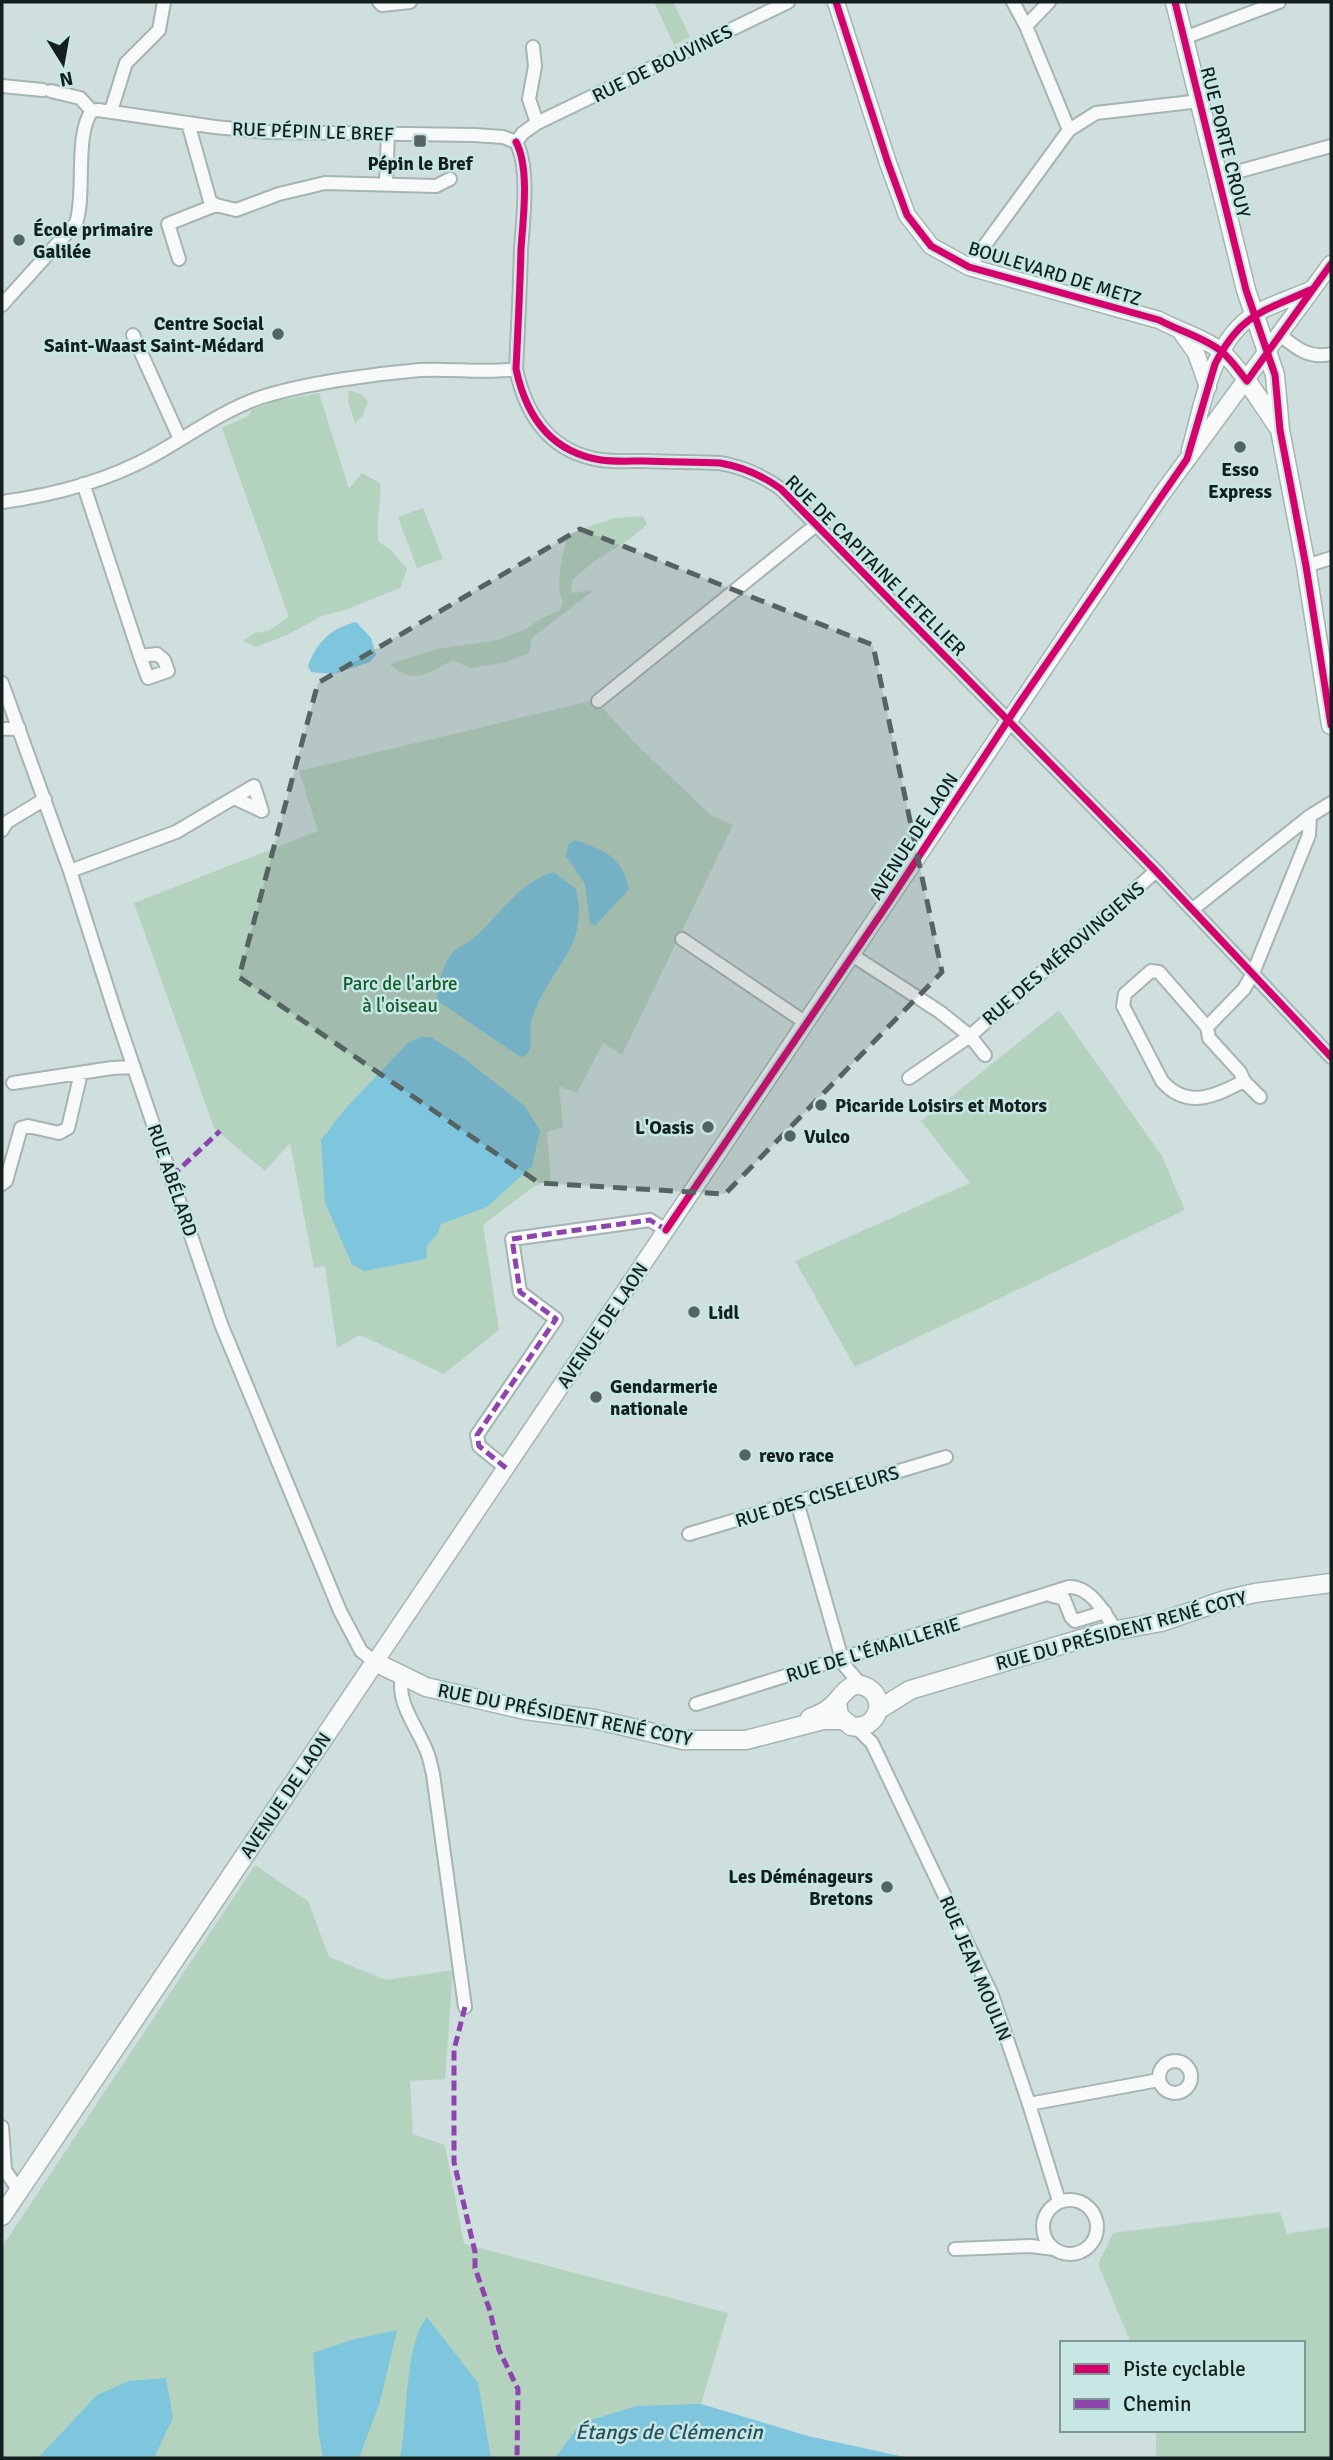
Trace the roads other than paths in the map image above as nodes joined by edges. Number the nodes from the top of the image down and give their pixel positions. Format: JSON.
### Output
{"nodes":[{"id":1,"x":163,"y":2,"type":"edge"},
{"id":2,"x":379,"y":2,"type":"edge"},
{"id":3,"x":409,"y":2,"type":"edge"},
{"id":4,"x":788,"y":2,"type":"edge"},
{"id":5,"x":836,"y":2,"type":"edge"},
{"id":6,"x":1013,"y":2,"type":"edge"},
{"id":7,"x":1049,"y":2,"type":"edge"},
{"id":8,"x":1175,"y":2,"type":"edge"},
{"id":9,"x":1279,"y":2,"type":"edge"},
{"id":10,"x":1026,"y":26,"type":"junction"},
{"id":11,"x":1184,"y":38,"type":"junction"},
{"id":12,"x":533,"y":47,"type":"dead end"},
{"id":13,"x":2,"y":86,"type":"edge"},
{"id":14,"x":1200,"y":101,"type":"junction"},
{"id":15,"x":92,"y":111,"type":"junction"},
{"id":16,"x":111,"y":111,"type":"junction"},
{"id":17,"x":188,"y":123,"type":"junction"},
{"id":18,"x":533,"y":125,"type":"junction"},
{"id":19,"x":1069,"y":131,"type":"junction"},
{"id":20,"x":388,"y":133,"type":"junction"},
{"id":21,"x":516,"y":142,"type":"junction"},
{"id":22,"x":1331,"y":146,"type":"edge"},
{"id":23,"x":1218,"y":177,"type":"junction"},
{"id":24,"x":450,"y":179,"type":"dead end"},
{"id":25,"x":386,"y":184,"type":"junction"},
{"id":26,"x":216,"y":205,"type":"junction"},
{"id":27,"x":179,"y":259,"type":"dead end"},
{"id":28,"x":1331,"y":264,"type":"edge"},
{"id":29,"x":969,"y":267,"type":"junction"},
{"id":30,"x":1310,"y":290,"type":"junction"},
{"id":31,"x":2,"y":305,"type":"edge"},
{"id":32,"x":1255,"y":314,"type":"junction"},
{"id":33,"x":1181,"y":332,"type":"junction"},
{"id":34,"x":133,"y":335,"type":"dead end"},
{"id":35,"x":1280,"y":335,"type":"junction"},
{"id":36,"x":1222,"y":351,"type":"junction"},
{"id":37,"x":1268,"y":352,"type":"junction"},
{"id":38,"x":1331,"y":354,"type":"edge"},
{"id":39,"x":516,"y":369,"type":"junction"},
{"id":40,"x":1247,"y":381,"type":"junction"},
{"id":41,"x":1208,"y":387,"type":"junction"},
{"id":42,"x":1230,"y":404,"type":"junction"},
{"id":43,"x":1262,"y":404,"type":"junction"},
{"id":44,"x":1280,"y":430,"type":"junction"},
{"id":45,"x":180,"y":439,"type":"junction"},
{"id":46,"x":1187,"y":459,"type":"junction"},
{"id":47,"x":83,"y":484,"type":"junction"},
{"id":48,"x":2,"y":502,"type":"edge"},
{"id":49,"x":816,"y":526,"type":"junction"},
{"id":50,"x":1331,"y":558,"type":"edge"},
{"id":51,"x":1306,"y":566,"type":"junction"},
{"id":52,"x":140,"y":656,"type":"dead end"},
{"id":53,"x":2,"y":683,"type":"edge"},
{"id":54,"x":1328,"y":684,"type":"edge"},
{"id":55,"x":598,"y":701,"type":"dead end"},
{"id":56,"x":1008,"y":720,"type":"junction"},
{"id":57,"x":1331,"y":725,"type":"edge"},
{"id":58,"x":19,"y":728,"type":"junction"},
{"id":59,"x":2,"y":729,"type":"edge"},
{"id":60,"x":234,"y":798,"type":"dead end"},
{"id":61,"x":45,"y":800,"type":"junction"},
{"id":62,"x":1331,"y":803,"type":"edge"},
{"id":63,"x":1310,"y":816,"type":"junction"},
{"id":64,"x":4,"y":825,"type":"edge"},
{"id":65,"x":1156,"y":871,"type":"junction"},
{"id":66,"x":70,"y":872,"type":"junction"},
{"id":67,"x":1193,"y":909,"type":"junction"},
{"id":68,"x":682,"y":939,"type":"dead end"},
{"id":69,"x":852,"y":955,"type":"junction"},
{"id":70,"x":1253,"y":973,"type":"junction"},
{"id":71,"x":806,"y":1023,"type":"junction"},
{"id":72,"x":1207,"y":1027,"type":"junction"},
{"id":73,"x":970,"y":1036,"type":"junction"},
{"id":74,"x":985,"y":1055,"type":"dead end"},
{"id":75,"x":1331,"y":1057,"type":"edge"},
{"id":76,"x":134,"y":1067,"type":"junction"},
{"id":77,"x":81,"y":1073,"type":"junction"},
{"id":78,"x":909,"y":1078,"type":"dead end"},
{"id":79,"x":1244,"y":1081,"type":"junction"},
{"id":80,"x":13,"y":1083,"type":"dead end"},
{"id":81,"x":1260,"y":1097,"type":"dead end"},
{"id":82,"x":2,"y":1184,"type":"edge"},
{"id":83,"x":666,"y":1230,"type":"junction"},
{"id":84,"x":946,"y":1457,"type":"dead end"},
{"id":85,"x":506,"y":1468,"type":"junction"},
{"id":86,"x":797,"y":1502,"type":"junction"},
{"id":87,"x":689,"y":1534,"type":"dead end"},
{"id":88,"x":1331,"y":1583,"type":"edge"},
{"id":89,"x":1050,"y":1595,"type":"junction"},
{"id":90,"x":1107,"y":1624,"type":"junction"},
{"id":91,"x":375,"y":1662,"type":"junction"},
{"id":92,"x":844,"y":1662,"type":"junction"},
{"id":93,"x":402,"y":1677,"type":"junction"},
{"id":94,"x":839,"y":1698,"type":"junction"},
{"id":95,"x":696,"y":1704,"type":"dead end"},
{"id":96,"x":864,"y":1710,"type":"junction"},
{"id":97,"x":658,"y":1733,"type":"junction"},
{"id":98,"x":465,"y":2007,"type":"dead end"},
{"id":99,"x":1159,"y":2080,"type":"dead end"},
{"id":100,"x":1029,"y":2104,"type":"junction"},
{"id":101,"x":2,"y":2127,"type":"edge"},
{"id":102,"x":19,"y":2191,"type":"junction"},
{"id":103,"x":1059,"y":2201,"type":"junction"},
{"id":104,"x":2,"y":2216,"type":"edge"},
{"id":105,"x":1043,"y":2234,"type":"junction"},
{"id":106,"x":1031,"y":2246,"type":"junction"},
{"id":107,"x":955,"y":2249,"type":"dead end"},
{"id":108,"x":1055,"y":2249,"type":"junction"}],
"edges":[{"from":1,"to":16,"type":"street"},
{"from":2,"to":3,"type":"street"},
{"from":4,"to":18,"type":"street","name":"RUE DE BOUVINES"},
{"from":5,"to":29,"type":"main road","name":"BOULEVARD DE METZ"},
{"from":6,"to":10,"type":"street"},
{"from":7,"to":10,"type":"street"},
{"from":8,"to":11,"type":"main road","name":"RUE PORTE CROUY"},
{"from":9,"to":11,"type":"street"},
{"from":10,"to":19,"type":"street"},
{"from":11,"to":14,"type":"main road","name":"RUE PORTE CROUY"},
{"from":12,"to":18,"type":"street"},
{"from":13,"to":15,"type":"street"},
{"from":14,"to":19,"type":"street"},
{"from":14,"to":23,"type":"main road","name":"RUE PORTE CROUY"},
{"from":15,"to":16,"type":"street","name":"RUE PÉPIN LE BREF"},
{"from":15,"to":31,"type":"street"},
{"from":16,"to":17,"type":"street","name":"RUE PÉPIN LE BREF"},
{"from":17,"to":20,"type":"street","name":"RUE PÉPIN LE BREF"},
{"from":17,"to":26,"type":"street"},
{"from":18,"to":21,"type":"street"},
{"from":19,"to":29,"type":"street"},
{"from":20,"to":21,"type":"street","name":"RUE PÉPIN LE BREF"},
{"from":20,"to":25,"type":"street"},
{"from":21,"to":39,"type":"street","name":"RUE DE CAPITAINE LETELLIER"},
{"from":22,"to":23,"type":"street"},
{"from":23,"to":32,"type":"main road","name":"RUE PORTE CROUY"},
{"from":24,"to":25,"type":"street"},
{"from":25,"to":26,"type":"street"},
{"from":26,"to":27,"type":"street"},
{"from":28,"to":30,"type":"main road"},
{"from":29,"to":33,"type":"main road","name":"BOULEVARD DE METZ"},
{"from":30,"to":32,"type":"main road"},
{"from":30,"to":35,"type":"main road"},
{"from":32,"to":36,"type":"main road"},
{"from":32,"to":37,"type":"main road","name":"RUE PORTE CROUY"},
{"from":33,"to":36,"type":"main road","name":"BOULEVARD DE METZ"},
{"from":33,"to":41,"type":"main road"},
{"from":34,"to":45,"type":"street"},
{"from":35,"to":37,"type":"main road"},
{"from":35,"to":38,"type":"street"},
{"from":36,"to":40,"type":"main road"},
{"from":36,"to":41,"type":"main road"},
{"from":37,"to":40,"type":"main road"},
{"from":37,"to":44,"type":"main road","name":"RUE PORTE CROUY"},
{"from":39,"to":45,"type":"street"},
{"from":39,"to":49,"type":"street","name":"RUE DE CAPITAINE LETELLIER"},
{"from":40,"to":42,"type":"main road"},
{"from":40,"to":43,"type":"main road"},
{"from":41,"to":46,"type":"main road"},
{"from":42,"to":43,"type":"main road"},
{"from":42,"to":46,"type":"main road"},
{"from":43,"to":44,"type":"main road"},
{"from":44,"to":51,"type":"main road","name":"RUE PORTE CROUY"},
{"from":45,"to":47,"type":"street"},
{"from":46,"to":56,"type":"main road","name":"AVENUE DE LAON"},
{"from":47,"to":48,"type":"street"},
{"from":47,"to":52,"type":"street"},
{"from":49,"to":55,"type":"street"},
{"from":49,"to":56,"type":"street","name":"RUE DE CAPITAINE LETELLIER"},
{"from":50,"to":51,"type":"street"},
{"from":51,"to":54,"type":"main road","name":"RUE PORTE CROUY"},
{"from":53,"to":58,"type":"street","name":"RUE ABÉLARD"},
{"from":54,"to":57,"type":"main road","name":"RUE PORTE CROUY"},
{"from":56,"to":65,"type":"street","name":"RUE DE CAPITAINE LETELLIER"},
{"from":56,"to":69,"type":"main road","name":"AVENUE DE LAON"},
{"from":58,"to":59,"type":"street"},
{"from":58,"to":61,"type":"street","name":"RUE ABÉLARD"},
{"from":60,"to":66,"type":"street"},
{"from":61,"to":64,"type":"street"},
{"from":61,"to":66,"type":"street","name":"RUE ABÉLARD"},
{"from":62,"to":63,"type":"street"},
{"from":63,"to":67,"type":"street"},
{"from":63,"to":70,"type":"street"},
{"from":65,"to":67,"type":"street","name":"RUE DE CAPITAINE LETELLIER"},
{"from":65,"to":73,"type":"street","name":"RUE DES MÉROVINGIENS"},
{"from":66,"to":76,"type":"street","name":"RUE ABÉLARD"},
{"from":67,"to":70,"type":"street","name":"RUE DE CAPITAINE LETELLIER"},
{"from":68,"to":71,"type":"street"},
{"from":69,"to":71,"type":"main road","name":"AVENUE DE LAON"},
{"from":69,"to":73,"type":"street","name":"RUE DES MÉROVINGIENS"},
{"from":70,"to":72,"type":"street"},
{"from":70,"to":75,"type":"street","name":"RUE DE CAPITAINE LETELLIER"},
{"from":71,"to":83,"type":"main road","name":"AVENUE DE LAON"},
{"from":72,"to":79,"type":"street"},
{"from":72,"to":79,"type":"street"},
{"from":73,"to":74,"type":"street","name":"RUE DES MÉROVINGIENS"},
{"from":73,"to":78,"type":"street","name":"RUE DES MÉROVINGIENS"},
{"from":76,"to":77,"type":"street"},
{"from":76,"to":91,"type":"street","name":"RUE ABÉLARD"},
{"from":77,"to":80,"type":"street"},
{"from":77,"to":82,"type":"street"},
{"from":79,"to":81,"type":"street"},
{"from":83,"to":85,"type":"main road","name":"AVENUE DE LAON"},
{"from":83,"to":85,"type":"street"},
{"from":84,"to":86,"type":"street","name":"RUE DES CISELEURS"},
{"from":85,"to":91,"type":"main road","name":"AVENUE DE LAON"},
{"from":86,"to":87,"type":"street","name":"RUE DES CISELEURS"},
{"from":86,"to":92,"type":"street"},
{"from":88,"to":90,"type":"main road","name":"RUE DU PRÉSIDENT RENÉ COTY"},
{"from":89,"to":90,"type":"street"},
{"from":89,"to":90,"type":"street","name":"RUE DE L'ÉMAILLERIE"},
{"from":89,"to":92,"type":"street","name":"RUE DE L'ÉMAILLERIE"},
{"from":90,"to":96,"type":"main road","name":"RUE DU PRÉSIDENT RENÉ COTY"},
{"from":91,"to":93,"type":"main road","name":"RUE DU PRÉSIDENT RENÉ COTY"},
{"from":91,"to":102,"type":"main road","name":"AVENUE DE LAON"},
{"from":92,"to":94,"type":"street"},
{"from":92,"to":95,"type":"street","name":"RUE DE L'ÉMAILLERIE"},
{"from":92,"to":96,"type":"street","name":"RUE JEAN MOULIN"},
{"from":93,"to":97,"type":"main road","name":"RUE DU PRÉSIDENT RENÉ COTY"},
{"from":93,"to":98,"type":"street"},
{"from":94,"to":96,"type":"main road"},
{"from":94,"to":96,"type":"main road"},
{"from":94,"to":97,"type":"main road"},
{"from":96,"to":97,"type":"main road","name":"RUE DU PRÉSIDENT RENÉ COTY"},
{"from":96,"to":100,"type":"street","name":"RUE JEAN MOULIN"},
{"from":99,"to":100,"type":"street"},
{"from":100,"to":103,"type":"street","name":"RUE JEAN MOULIN"},
{"from":101,"to":102,"type":"street"},
{"from":102,"to":104,"type":"main road","name":"AVENUE DE LAON"},
{"from":103,"to":105,"type":"street"},
{"from":103,"to":108,"type":"street"},
{"from":105,"to":106,"type":"street"},
{"from":105,"to":108,"type":"street"},
{"from":106,"to":107,"type":"street"},
{"from":106,"to":108,"type":"street"}]}
